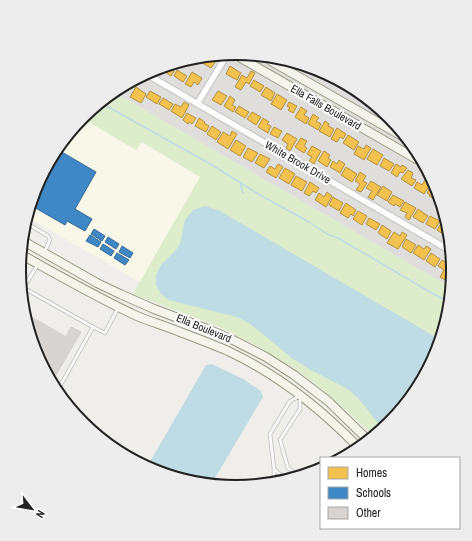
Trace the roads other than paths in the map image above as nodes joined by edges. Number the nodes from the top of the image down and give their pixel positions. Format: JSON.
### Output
{"nodes":[{"id":1,"x":223,"y":61,"type":"edge"},
{"id":2,"x":246,"y":61,"type":"edge"},
{"id":3,"x":281,"y":66,"type":"edge"},
{"id":4,"x":152,"y":78,"type":"edge"},
{"id":5,"x":197,"y":104,"type":"junction"},
{"id":6,"x":355,"y":109,"type":"junction"},
{"id":7,"x":348,"y":120,"type":"junction"},
{"id":8,"x":393,"y":131,"type":"edge"},
{"id":9,"x":413,"y":157,"type":"edge"},
{"id":10,"x":31,"y":226,"type":"edge"},
{"id":11,"x":28,"y":244,"type":"edge"},
{"id":12,"x":445,"y":247,"type":"edge"},
{"id":13,"x":44,"y":253,"type":"junction"},
{"id":14,"x":26,"y":257,"type":"edge"},
{"id":15,"x":38,"y":264,"type":"junction"},
{"id":16,"x":26,"y":282,"type":"edge"},
{"id":17,"x":27,"y":289,"type":"edge"},
{"id":18,"x":122,"y":295,"type":"junction"},
{"id":19,"x":118,"y":307,"type":"junction"},
{"id":20,"x":93,"y":327,"type":"junction"},
{"id":21,"x":60,"y":386,"type":"edge"},
{"id":22,"x":308,"y":386,"type":"junction"},
{"id":23,"x":300,"y":396,"type":"junction"},
{"id":24,"x":365,"y":436,"type":"edge"},
{"id":25,"x":355,"y":444,"type":"edge"},
{"id":26,"x":274,"y":469,"type":"junction"},
{"id":27,"x":294,"y":472,"type":"edge"},
{"id":28,"x":281,"y":475,"type":"edge"},
{"id":29,"x":274,"y":477,"type":"edge"}],
"edges":[{"from":1,"to":5,"type":"street"},
{"from":2,"to":7,"type":"main road","name":"Ella Falls Boulevard"},
{"from":3,"to":6,"type":"main road","name":"Ella Falls Boulevard"},
{"from":4,"to":5,"type":"street","name":"White Brook Drive"},
{"from":5,"to":12,"type":"street","name":"White Brook Drive"},
{"from":6,"to":7,"type":"main road"},
{"from":6,"to":8,"type":"main road","name":"Ella Falls Boulevard"},
{"from":7,"to":9,"type":"main road","name":"Ella Falls Boulevard"},
{"from":10,"to":13,"type":"lane"},
{"from":11,"to":13,"type":"main road","name":"Ella Boulevard"},
{"from":13,"to":15,"type":"main road"},
{"from":13,"to":18,"type":"main road","name":"Ella Boulevard"},
{"from":14,"to":15,"type":"main road","name":"Ella Boulevard"},
{"from":15,"to":16,"type":"lane"},
{"from":15,"to":19,"type":"main road","name":"Ella Boulevard"},
{"from":17,"to":20,"type":"lane"},
{"from":18,"to":19,"type":"main road"},
{"from":18,"to":22,"type":"main road","name":"Ella Boulevard"},
{"from":19,"to":20,"type":"lane"},
{"from":19,"to":23,"type":"main road","name":"Ella Boulevard"},
{"from":20,"to":21,"type":"lane"},
{"from":22,"to":23,"type":"main road"},
{"from":22,"to":24,"type":"main road","name":"Ella Boulevard"},
{"from":23,"to":25,"type":"main road","name":"Ella Boulevard"},
{"from":23,"to":26,"type":"lane"},
{"from":23,"to":27,"type":"lane"},
{"from":26,"to":28,"type":"lane"},
{"from":26,"to":29,"type":"lane"}]}
